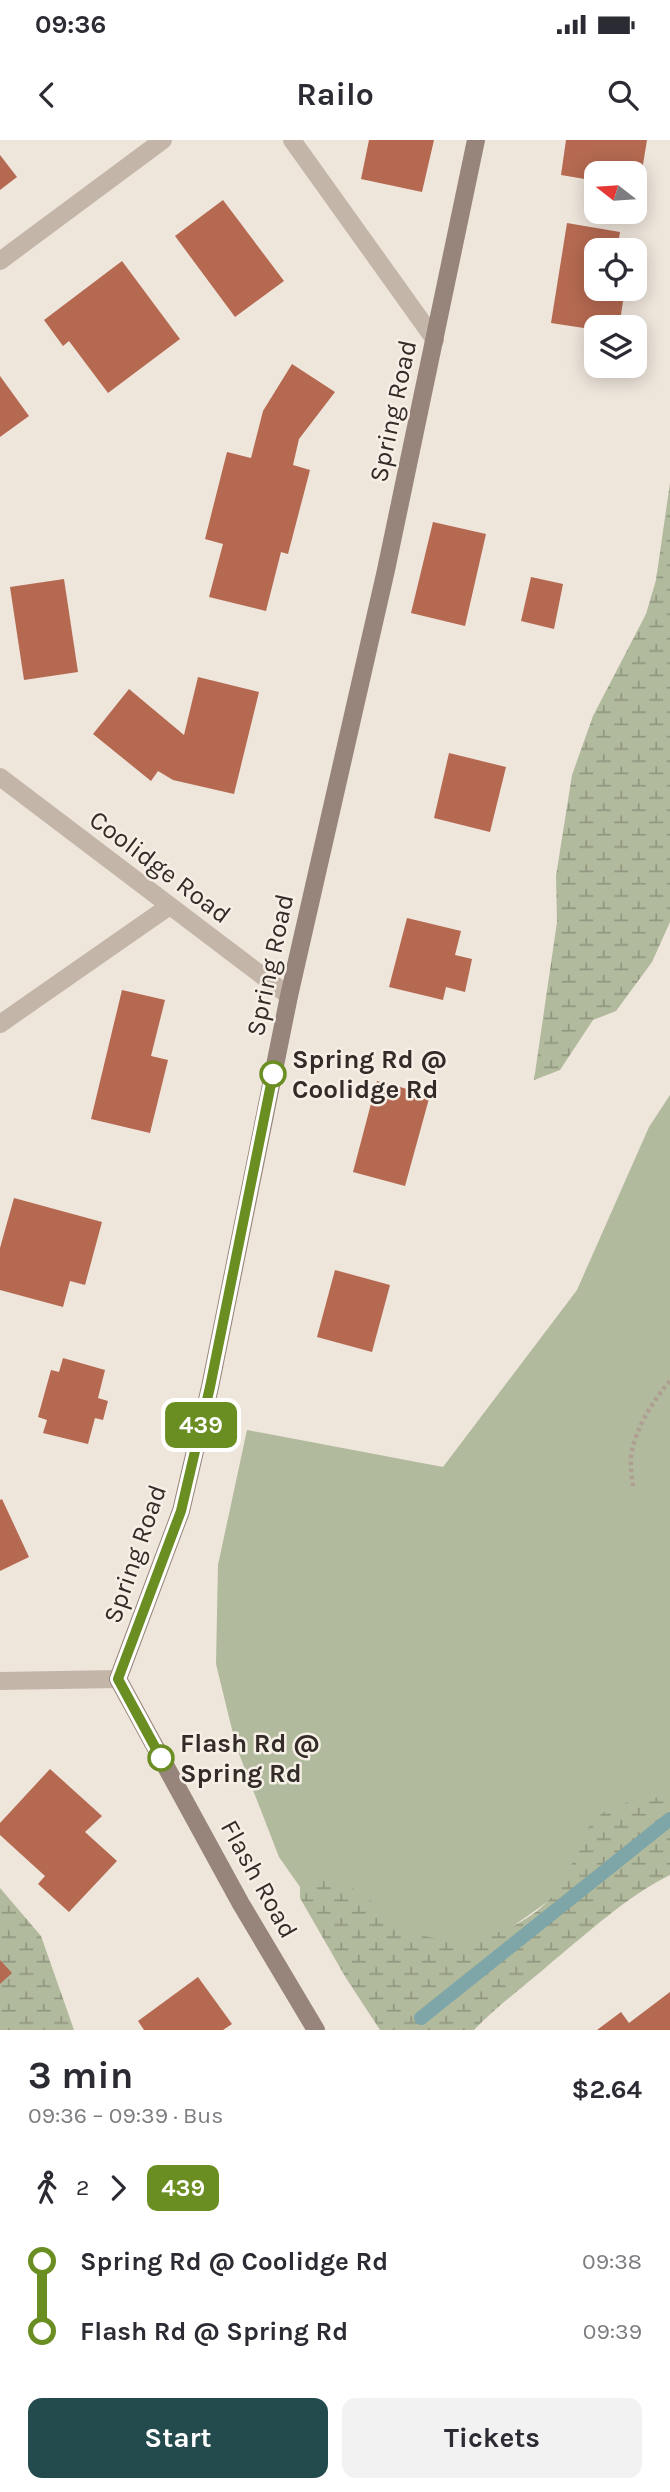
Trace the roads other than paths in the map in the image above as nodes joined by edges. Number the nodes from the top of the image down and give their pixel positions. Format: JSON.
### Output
{"nodes":[{"id":1,"x":163,"y":140,"type":"edge"},
{"id":2,"x":292,"y":140,"type":"edge"},
{"id":3,"x":477,"y":140,"type":"edge"},
{"id":4,"x":0,"y":261,"type":"edge"},
{"id":5,"x":435,"y":340,"type":"junction"},
{"id":6,"x":0,"y":777,"type":"edge"},
{"id":7,"x":168,"y":907,"type":"junction"},
{"id":8,"x":289,"y":996,"type":"junction"},
{"id":9,"x":0,"y":1024,"type":"edge"},
{"id":10,"x":118,"y":1679,"type":"junction"},
{"id":11,"x":0,"y":1681,"type":"edge"},
{"id":12,"x":316,"y":2030,"type":"edge"}],
"edges":[{"from":1,"to":4,"type":"street"},
{"from":2,"to":5,"type":"street"},
{"from":3,"to":5,"type":"main road","name":"Spring Road"},
{"from":5,"to":8,"type":"main road","name":"Spring Road"},
{"from":6,"to":7,"type":"street","name":"Coolidge Road"},
{"from":7,"to":8,"type":"street","name":"Coolidge Road"},
{"from":7,"to":9,"type":"street"},
{"from":8,"to":10,"type":"main road","name":"Spring Road"},
{"from":10,"to":11,"type":"street"},
{"from":10,"to":12,"type":"main road","name":"Flash Road"}]}
